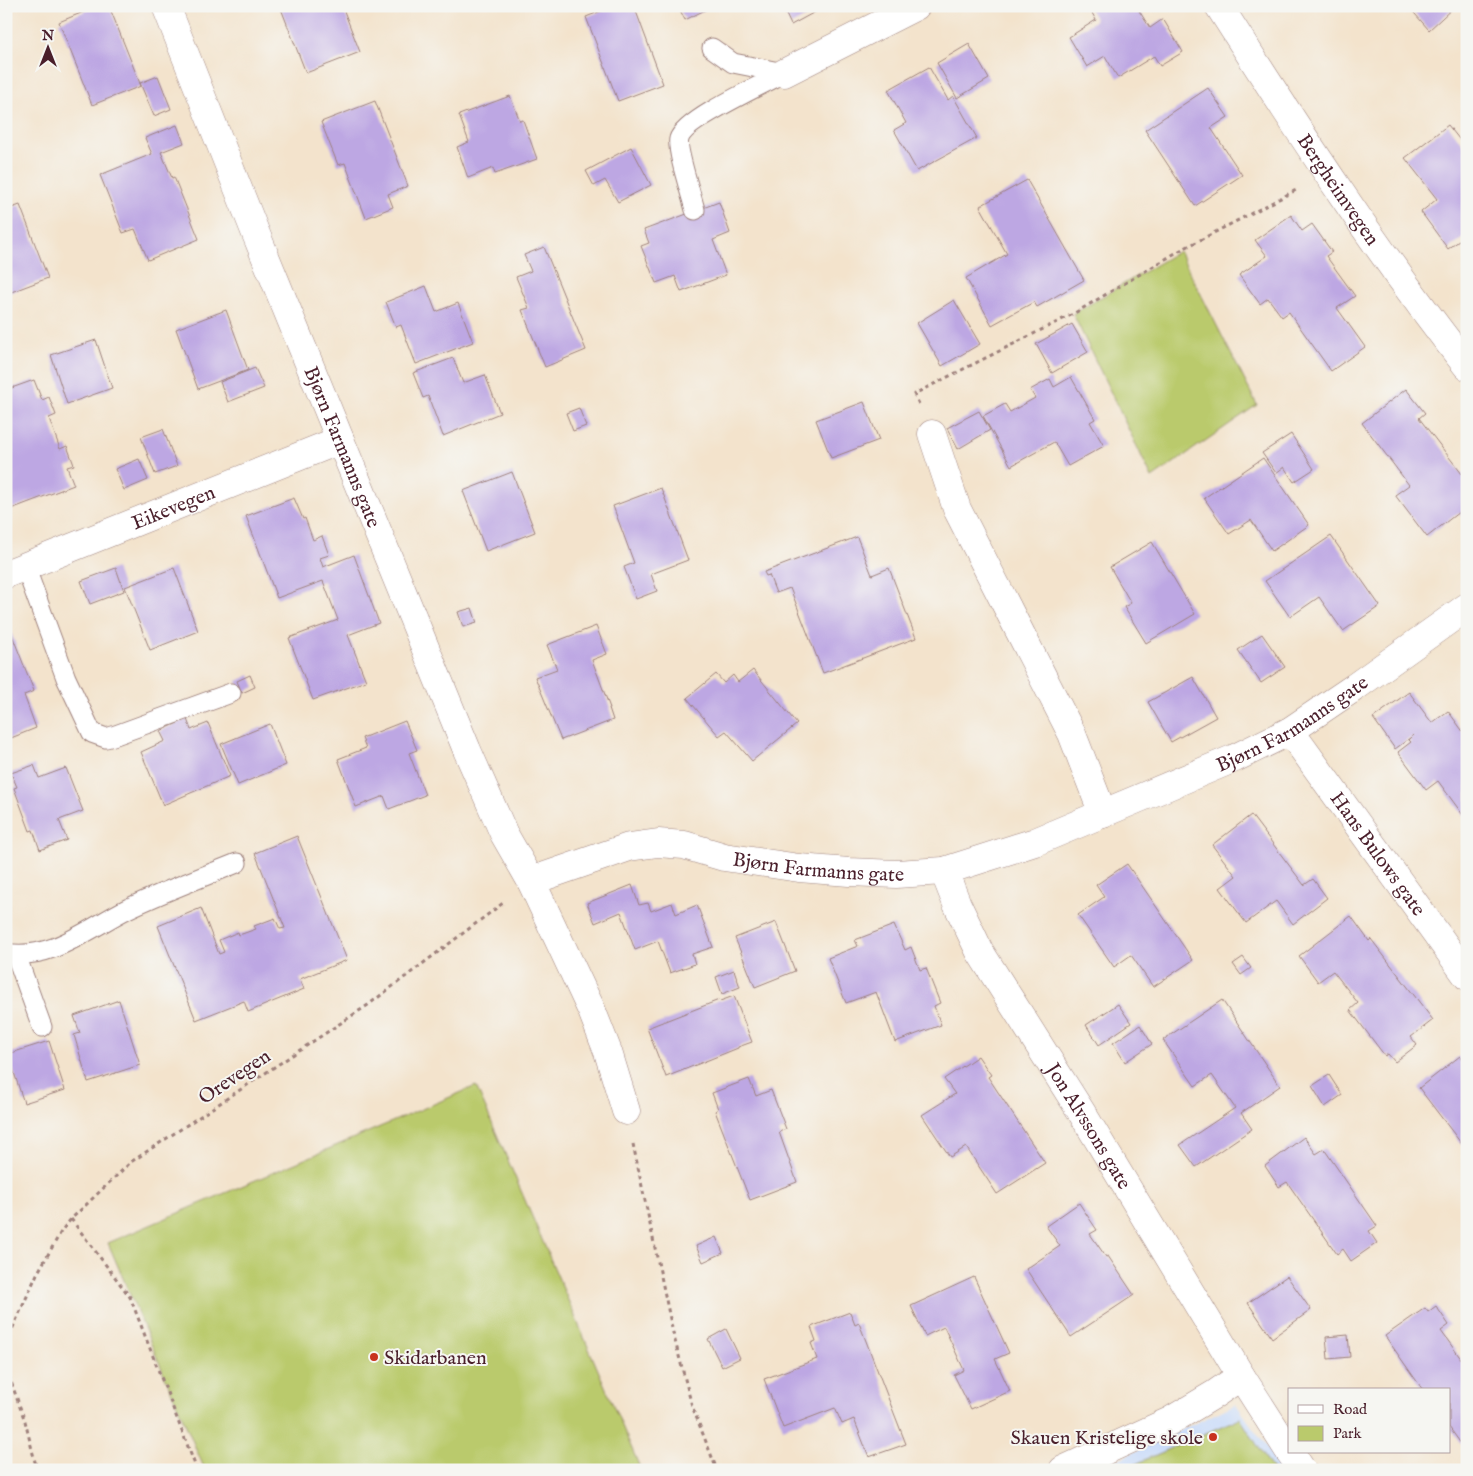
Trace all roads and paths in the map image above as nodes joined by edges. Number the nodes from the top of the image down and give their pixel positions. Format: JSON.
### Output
{"nodes":[{"id":1,"x":166,"y":6,"type":"edge"},
{"id":2,"x":916,"y":6,"type":"edge"},
{"id":3,"x":1219,"y":6,"type":"edge"},
{"id":4,"x":712,"y":48,"type":"dead end"},
{"id":5,"x":784,"y":73,"type":"junction"},
{"id":6,"x":1328,"y":174,"type":"junction"},
{"id":7,"x":695,"y":210,"type":"dead end"},
{"id":8,"x":1467,"y":366,"type":"edge"},
{"id":9,"x":932,"y":434,"type":"joint"},
{"id":10,"x":340,"y":440,"type":"junction"},
{"id":11,"x":16,"y":570,"type":"edge"},
{"id":12,"x":1467,"y":607,"type":"edge"},
{"id":13,"x":231,"y":693,"type":"dead end"},
{"id":14,"x":1290,"y":730,"type":"junction"},
{"id":15,"x":1103,"y":814,"type":"junction"},
{"id":16,"x":237,"y":862,"type":"dead end"},
{"id":17,"x":944,"y":871,"type":"junction"},
{"id":18,"x":531,"y":881,"type":"junction"},
{"id":19,"x":11,"y":954,"type":"edge"},
{"id":20,"x":1467,"y":976,"type":"edge"},
{"id":21,"x":42,"y":1027,"type":"dead end"},
{"id":22,"x":626,"y":1111,"type":"joint"},
{"id":23,"x":71,"y":1219,"type":"junction"},
{"id":24,"x":6,"y":1343,"type":"edge"},
{"id":25,"x":6,"y":1368,"type":"edge"},
{"id":26,"x":1241,"y":1376,"type":"junction"},
{"id":27,"x":1288,"y":1448,"type":"edge"},
{"id":28,"x":1292,"y":1454,"type":"edge"},
{"id":29,"x":36,"y":1470,"type":"edge"},
{"id":30,"x":197,"y":1470,"type":"edge"},
{"id":31,"x":717,"y":1470,"type":"edge"},
{"id":32,"x":1063,"y":1470,"type":"edge"},
{"id":33,"x":1302,"y":1470,"type":"edge"}],
"edges":[{"from":1,"to":10,"type":"street","name":"Bjørn Farmanns gate"},
{"from":2,"to":5,"type":"street"},
{"from":3,"to":6,"type":"street","name":"Bergheimvegen"},
{"from":4,"to":5,"type":"lane"},
{"from":5,"to":7,"type":"lane"},
{"from":6,"to":8,"type":"street","name":"Bergheimvegen"},
{"from":6,"to":9,"type":"path"},
{"from":9,"to":15,"type":"street"},
{"from":10,"to":11,"type":"street","name":"Eikevegen"},
{"from":10,"to":18,"type":"street","name":"Bjørn Farmanns gate"},
{"from":11,"to":13,"type":"lane"},
{"from":12,"to":14,"type":"street","name":"Bjørn Farmanns gate"},
{"from":14,"to":15,"type":"street","name":"Bjørn Farmanns gate"},
{"from":14,"to":20,"type":"street","name":"Hans Bulows gate"},
{"from":15,"to":17,"type":"street","name":"Bjørn Farmanns gate"},
{"from":16,"to":19,"type":"lane"},
{"from":17,"to":18,"type":"street","name":"Bjørn Farmanns gate"},
{"from":17,"to":26,"type":"street","name":"Jon Alvssons gate"},
{"from":18,"to":22,"type":"street","name":"Bjørn Farmanns gate"},
{"from":18,"to":23,"type":"path","name":"Orevegen"},
{"from":19,"to":21,"type":"lane"},
{"from":22,"to":31,"type":"path"},
{"from":23,"to":24,"type":"path","name":"Orevegen"},
{"from":23,"to":30,"type":"path"},
{"from":25,"to":29,"type":"path"},
{"from":26,"to":27,"type":"street","name":"Jon Alvssons gate"},
{"from":26,"to":32,"type":"street"},
{"from":28,"to":33,"type":"street","name":"Jon Alvssons gate"}]}
